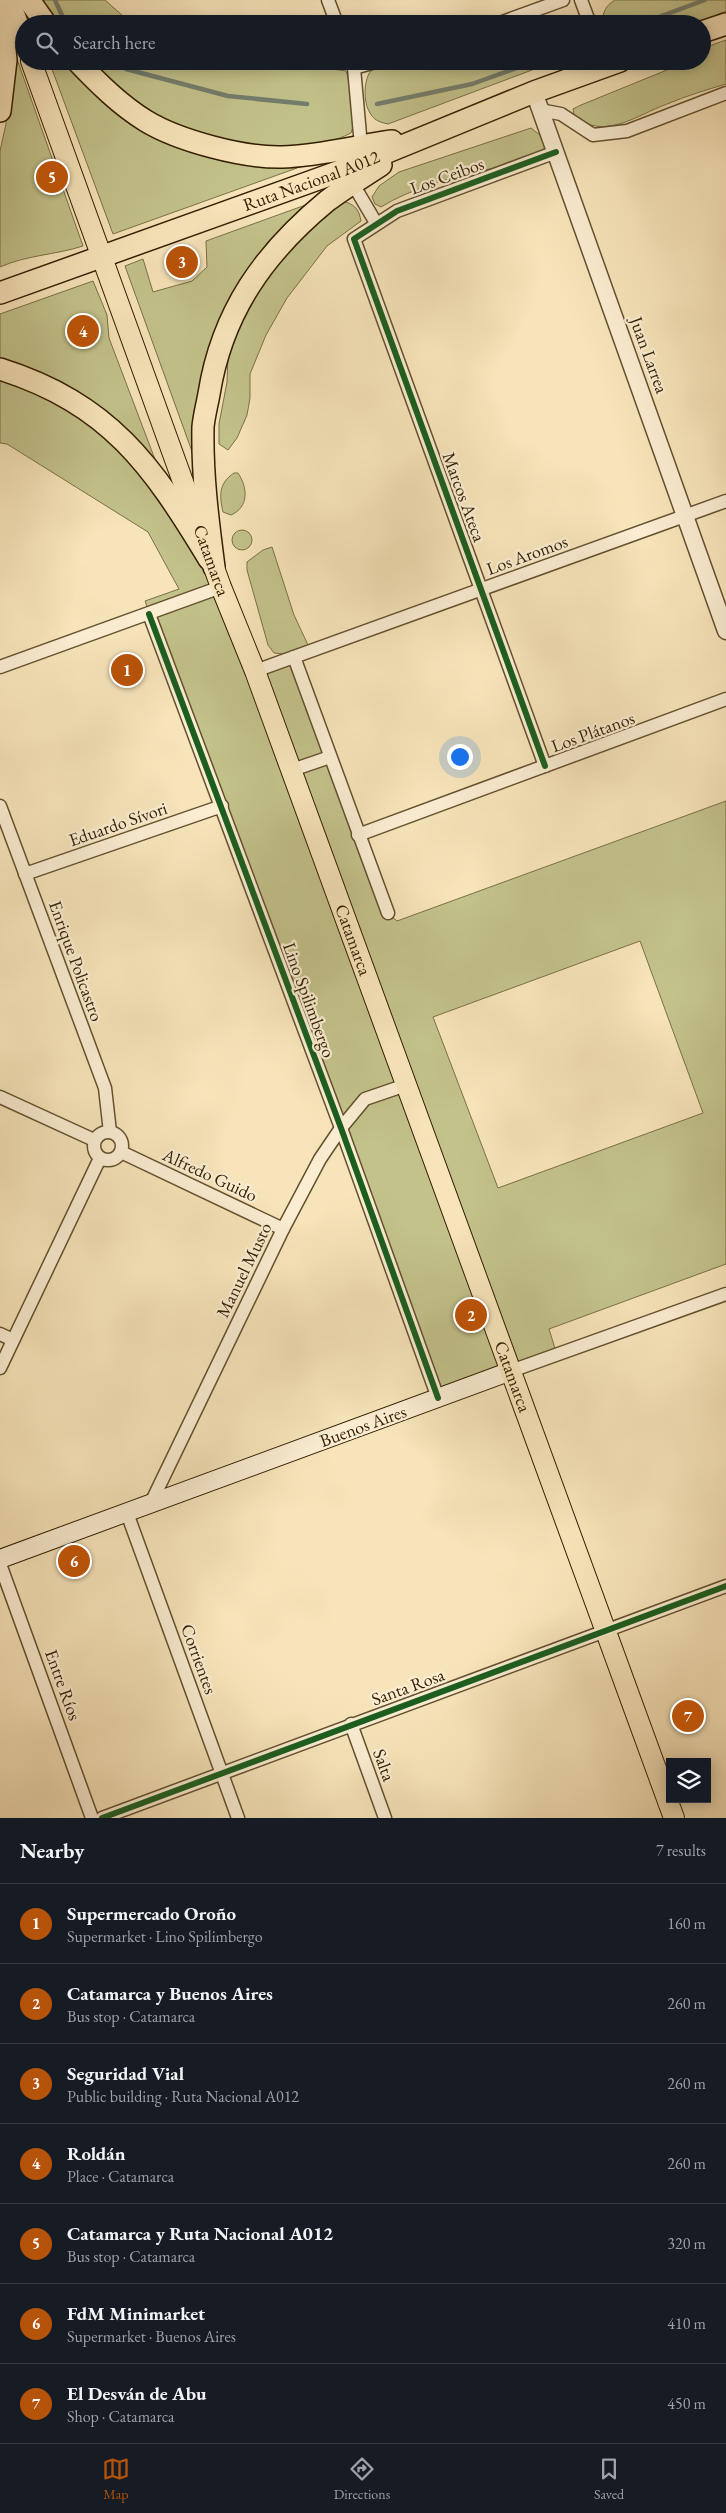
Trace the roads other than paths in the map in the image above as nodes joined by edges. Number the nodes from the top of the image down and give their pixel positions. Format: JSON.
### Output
{"nodes":[{"id":1,"x":9,"y":0,"type":"edge"},
{"id":2,"x":29,"y":0,"type":"edge"},
{"id":3,"x":328,"y":0,"type":"edge"},
{"id":4,"x":563,"y":0,"type":"edge"},
{"id":5,"x":581,"y":0,"type":"edge"},
{"id":6,"x":0,"y":3,"type":"edge"},
{"id":7,"x":40,"y":15,"type":"edge"},
{"id":8,"x":334,"y":15,"type":"edge"},
{"id":9,"x":522,"y":15,"type":"edge"},
{"id":10,"x":587,"y":15,"type":"edge"},
{"id":11,"x":15,"y":16,"type":"edge"},
{"id":12,"x":726,"y":24,"type":"edge"},
{"id":13,"x":711,"y":29,"type":"edge"},
{"id":14,"x":34,"y":70,"type":"edge"},
{"id":15,"x":85,"y":70,"type":"edge"},
{"id":16,"x":354,"y":70,"type":"edge"},
{"id":17,"x":597,"y":70,"type":"edge"},
{"id":18,"x":726,"y":93,"type":"edge"},
{"id":19,"x":537,"y":101,"type":"junction"},
{"id":20,"x":0,"y":111,"type":"edge"},
{"id":21,"x":556,"y":152,"type":"junction"},
{"id":22,"x":367,"y":159,"type":"junction"},
{"id":23,"x":353,"y":184,"type":"junction"},
{"id":24,"x":376,"y":223,"type":"junction"},
{"id":25,"x":354,"y":239,"type":"joint"},
{"id":26,"x":101,"y":257,"type":"junction"},
{"id":27,"x":0,"y":293,"type":"edge"},
{"id":28,"x":0,"y":369,"type":"edge"},
{"id":29,"x":726,"y":502,"type":"edge"},
{"id":30,"x":685,"y":517,"type":"junction"},
{"id":31,"x":214,"y":567,"type":"junction"},
{"id":32,"x":221,"y":587,"type":"junction"},
{"id":33,"x":482,"y":590,"type":"junction"},
{"id":34,"x":149,"y":614,"type":"junction"},
{"id":35,"x":726,"y":631,"type":"edge"},
{"id":36,"x":294,"y":657,"type":"junction"},
{"id":37,"x":0,"y":667,"type":"edge"},
{"id":38,"x":255,"y":671,"type":"junction"},
{"id":39,"x":726,"y":699,"type":"edge"},
{"id":40,"x":330,"y":756,"type":"junction"},
{"id":41,"x":545,"y":766,"type":"junction"},
{"id":42,"x":292,"y":770,"type":"junction"},
{"id":43,"x":0,"y":806,"type":"edge"},
{"id":44,"x":222,"y":806,"type":"junction"},
{"id":45,"x":358,"y":835,"type":"junction"},
{"id":46,"x":26,"y":874,"type":"junction"},
{"id":47,"x":388,"y":913,"type":"dead end"},
{"id":48,"x":406,"y":1084,"type":"junction"},
{"id":49,"x":0,"y":1097,"type":"edge"},
{"id":50,"x":340,"y":1128,"type":"junction"},
{"id":51,"x":110,"y":1132,"type":"junction"},
{"id":52,"x":94,"y":1140,"type":"junction"},
{"id":53,"x":121,"y":1152,"type":"junction"},
{"id":54,"x":100,"y":1158,"type":"junction"},
{"id":55,"x":283,"y":1229,"type":"junction"},
{"id":56,"x":725,"y":1296,"type":"edge"},
{"id":57,"x":0,"y":1334,"type":"edge"},
{"id":58,"x":14,"y":1340,"type":"junction"},
{"id":59,"x":0,"y":1368,"type":"edge"},
{"id":60,"x":511,"y":1371,"type":"junction"},
{"id":61,"x":438,"y":1398,"type":"junction"},
{"id":62,"x":150,"y":1504,"type":"junction"},
{"id":63,"x":127,"y":1513,"type":"junction"},
{"id":64,"x":0,"y":1559,"type":"edge"},
{"id":65,"x":0,"y":1564,"type":"edge"},
{"id":66,"x":726,"y":1586,"type":"edge"},
{"id":67,"x":606,"y":1630,"type":"junction"},
{"id":68,"x":351,"y":1724,"type":"junction"},
{"id":69,"x":222,"y":1772,"type":"junction"},
{"id":70,"x":92,"y":1818,"type":"edge"},
{"id":71,"x":102,"y":1818,"type":"edge"},
{"id":72,"x":238,"y":1818,"type":"edge"},
{"id":73,"x":385,"y":1818,"type":"edge"},
{"id":74,"x":674,"y":1818,"type":"edge"}],
"edges":[{"from":1,"to":11,"type":"main road"},
{"from":2,"to":7,"type":"highway"},
{"from":3,"to":8,"type":"street"},
{"from":4,"to":9,"type":"street"},
{"from":5,"to":10,"type":"street"},
{"from":6,"to":20,"type":"highway"},
{"from":12,"to":13,"type":"highway"},
{"from":14,"to":26,"type":"main road","name":"Catamarca"},
{"from":15,"to":22,"type":"highway"},
{"from":16,"to":22,"type":"street"},
{"from":17,"to":19,"type":"highway","name":"Ruta Nacional A012"},
{"from":18,"to":19,"type":"street"},
{"from":19,"to":21,"type":"street","name":"Juan Larrea"},
{"from":19,"to":22,"type":"highway","name":"Ruta Nacional A012"},
{"from":21,"to":24,"type":"street","name":"Los Ceibos"},
{"from":21,"to":30,"type":"street","name":"Juan Larrea"},
{"from":22,"to":23,"type":"highway"},
{"from":22,"to":26,"type":"highway","name":"Ruta Nacional A012"},
{"from":23,"to":24,"type":"street"},
{"from":23,"to":31,"type":"highway"},
{"from":24,"to":25,"type":"street","name":"Los Ceibos"},
{"from":25,"to":33,"type":"street","name":"Marcos Ateca"},
{"from":26,"to":27,"type":"highway","name":"Ruta Nacional A012"},
{"from":26,"to":31,"type":"main road","name":"Catamarca"},
{"from":28,"to":31,"type":"highway"},
{"from":29,"to":30,"type":"street","name":"Los Aromos"},
{"from":30,"to":33,"type":"street","name":"Los Aromos"},
{"from":30,"to":35,"type":"street","name":"Juan Larrea"},
{"from":31,"to":32,"type":"main road","name":"Catamarca"},
{"from":32,"to":34,"type":"street"},
{"from":32,"to":38,"type":"main road","name":"Catamarca"},
{"from":33,"to":36,"type":"street","name":"Los Aromos"},
{"from":33,"to":41,"type":"street","name":"Marcos Ateca"},
{"from":34,"to":37,"type":"street"},
{"from":34,"to":44,"type":"street","name":"Lino Spilimbergo"},
{"from":36,"to":38,"type":"street","name":"Los Aromos"},
{"from":36,"to":40,"type":"street"},
{"from":38,"to":42,"type":"main road","name":"Catamarca"},
{"from":39,"to":41,"type":"street","name":"Los Plátanos"},
{"from":40,"to":42,"type":"street"},
{"from":40,"to":45,"type":"street"},
{"from":41,"to":45,"type":"street","name":"Los Plátanos"},
{"from":42,"to":48,"type":"main road","name":"Catamarca"},
{"from":43,"to":46,"type":"street","name":"Enrique Policastro"},
{"from":44,"to":46,"type":"street","name":"Eduardo Sívori"},
{"from":44,"to":50,"type":"street","name":"Lino Spilimbergo"},
{"from":45,"to":47,"type":"street"},
{"from":46,"to":51,"type":"street","name":"Enrique Policastro"},
{"from":48,"to":50,"type":"street","name":"Manuel Musto"},
{"from":48,"to":60,"type":"main road","name":"Catamarca"},
{"from":49,"to":52,"type":"street"},
{"from":50,"to":55,"type":"street","name":"Manuel Musto"},
{"from":50,"to":61,"type":"street","name":"Lino Spilimbergo"},
{"from":51,"to":52,"type":"street"},
{"from":51,"to":53,"type":"street"},
{"from":52,"to":54,"type":"street"},
{"from":53,"to":54,"type":"street"},
{"from":53,"to":55,"type":"street","name":"Alfredo Guido"},
{"from":54,"to":58,"type":"street"},
{"from":55,"to":62,"type":"street","name":"Manuel Musto"},
{"from":56,"to":60,"type":"street","name":"Buenos Aires"},
{"from":57,"to":58,"type":"street"},
{"from":58,"to":59,"type":"street"},
{"from":60,"to":61,"type":"main road","name":"Buenos Aires"},
{"from":60,"to":67,"type":"main road","name":"Catamarca"},
{"from":61,"to":62,"type":"main road","name":"Buenos Aires"},
{"from":62,"to":63,"type":"main road","name":"Buenos Aires"},
{"from":63,"to":64,"type":"main road","name":"Buenos Aires"},
{"from":63,"to":69,"type":"street","name":"Corrientes"},
{"from":65,"to":70,"type":"street","name":"Entre Ríos"},
{"from":66,"to":67,"type":"street","name":"Santa Rosa"},
{"from":67,"to":68,"type":"street","name":"Santa Rosa"},
{"from":67,"to":74,"type":"main road","name":"Catamarca"},
{"from":68,"to":69,"type":"street","name":"Santa Rosa"},
{"from":68,"to":73,"type":"street","name":"Salta"},
{"from":69,"to":71,"type":"street","name":"Santa Rosa"},
{"from":69,"to":72,"type":"street","name":"Corrientes"}]}
